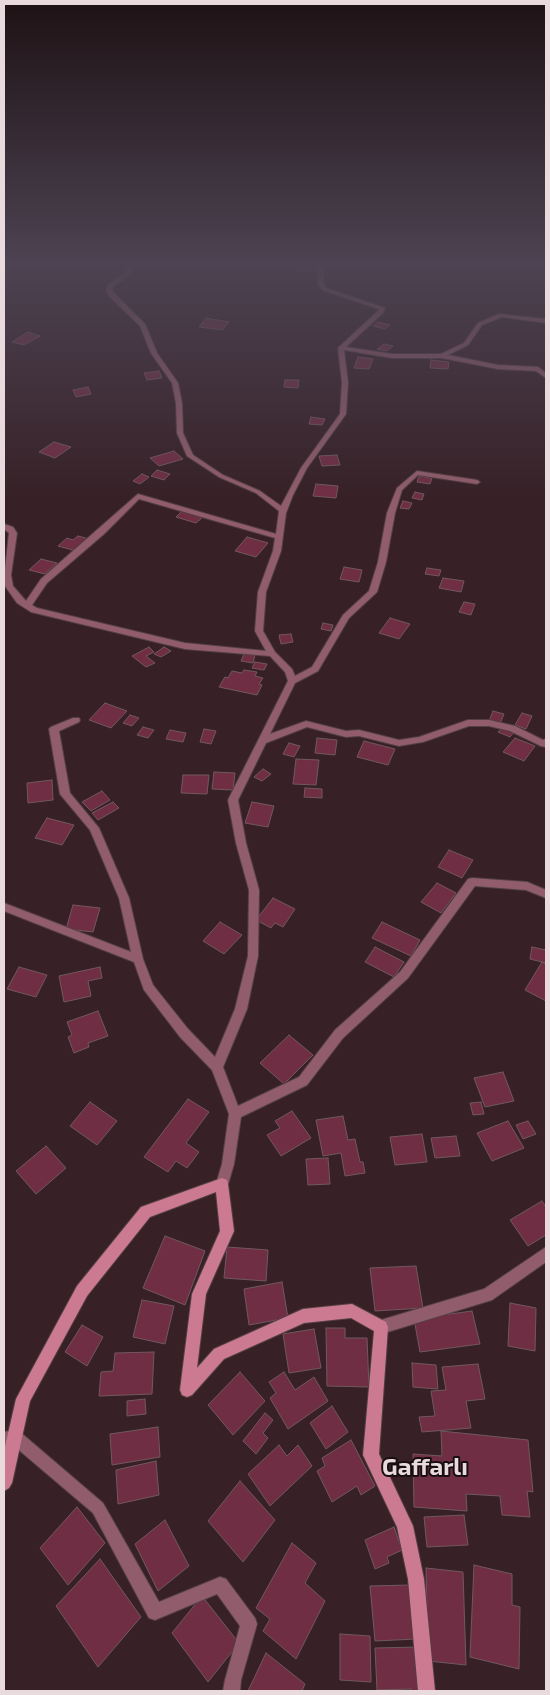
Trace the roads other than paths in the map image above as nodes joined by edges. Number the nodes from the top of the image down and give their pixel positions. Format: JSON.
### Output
{"nodes":[{"id":1,"x":150,"y":342,"type":"edge"},
{"id":2,"x":348,"y":342,"type":"edge"},
{"id":3,"x":467,"y":342,"type":"edge"},
{"id":4,"x":341,"y":348,"type":"junction"},
{"id":5,"x":442,"y":356,"type":"junction"},
{"id":6,"x":546,"y":376,"type":"edge"},
{"id":7,"x":477,"y":482,"type":"dead end"},
{"id":8,"x":282,"y":511,"type":"junction"},
{"id":9,"x":4,"y":526,"type":"edge"},
{"id":10,"x":279,"y":537,"type":"junction"},
{"id":11,"x":27,"y":606,"type":"junction"},
{"id":12,"x":272,"y":654,"type":"junction"},
{"id":13,"x":292,"y":681,"type":"junction"},
{"id":14,"x":76,"y":720,"type":"dead end"},
{"id":15,"x":262,"y":741,"type":"junction"},
{"id":16,"x":546,"y":742,"type":"edge"},
{"id":17,"x":546,"y":894,"type":"edge"},
{"id":18,"x":4,"y":907,"type":"edge"},
{"id":19,"x":138,"y":960,"type":"junction"},
{"id":20,"x":217,"y":1067,"type":"junction"},
{"id":21,"x":235,"y":1114,"type":"junction"},
{"id":22,"x":222,"y":1184,"type":"junction"},
{"id":23,"x":546,"y":1254,"type":"edge"},
{"id":24,"x":380,"y":1327,"type":"junction"},
{"id":25,"x":9,"y":1438,"type":"edge"},
{"id":26,"x":4,"y":1483,"type":"edge"},
{"id":27,"x":232,"y":1691,"type":"edge"},
{"id":28,"x":427,"y":1691,"type":"edge"}],
"edges":[{"from":1,"to":8,"type":"street"},
{"from":2,"to":4,"type":"street"},
{"from":3,"to":5,"type":"street"},
{"from":4,"to":5,"type":"street"},
{"from":4,"to":8,"type":"street"},
{"from":5,"to":6,"type":"street"},
{"from":7,"to":13,"type":"street"},
{"from":8,"to":10,"type":"street"},
{"from":9,"to":11,"type":"street"},
{"from":10,"to":11,"type":"street"},
{"from":10,"to":12,"type":"street"},
{"from":11,"to":12,"type":"street"},
{"from":12,"to":13,"type":"street"},
{"from":13,"to":15,"type":"street"},
{"from":14,"to":19,"type":"street"},
{"from":15,"to":16,"type":"street"},
{"from":15,"to":20,"type":"street"},
{"from":17,"to":21,"type":"street"},
{"from":18,"to":19,"type":"street"},
{"from":19,"to":20,"type":"street"},
{"from":20,"to":21,"type":"street"},
{"from":21,"to":22,"type":"street"},
{"from":22,"to":24,"type":"street"},
{"from":22,"to":25,"type":"street"},
{"from":23,"to":24,"type":"street"},
{"from":24,"to":28,"type":"street"},
{"from":25,"to":26,"type":"street"},
{"from":25,"to":27,"type":"street"}]}
